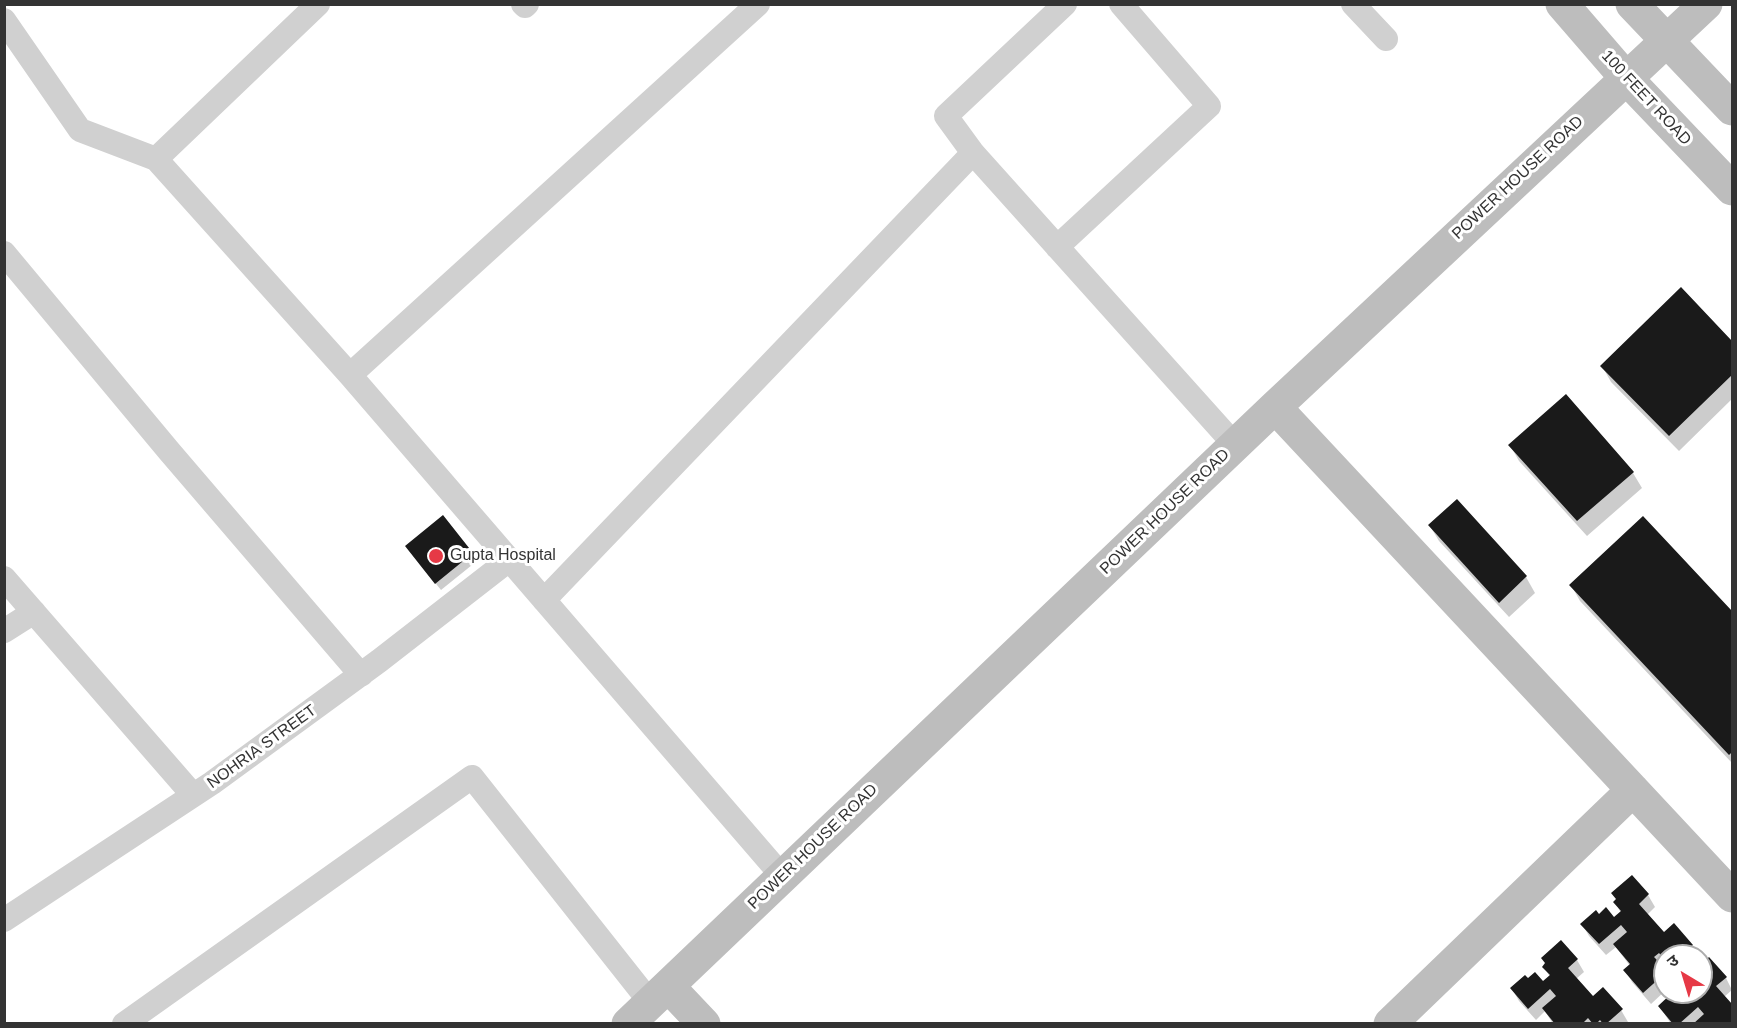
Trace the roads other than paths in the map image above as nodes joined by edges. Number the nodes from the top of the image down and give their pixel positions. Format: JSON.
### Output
{"nodes":[{"id":1,"x":318,"y":4,"type":"edge"},
{"id":2,"x":758,"y":4,"type":"edge"},
{"id":3,"x":1065,"y":4,"type":"edge"},
{"id":4,"x":1121,"y":4,"type":"edge"},
{"id":5,"x":1353,"y":4,"type":"edge"},
{"id":6,"x":1562,"y":4,"type":"edge"},
{"id":7,"x":1632,"y":4,"type":"edge"},
{"id":8,"x":1706,"y":4,"type":"edge"},
{"id":9,"x":4,"y":20,"type":"edge"},
{"id":10,"x":1386,"y":39,"type":"dead end"},
{"id":11,"x":1667,"y":41,"type":"junction"},
{"id":12,"x":1626,"y":78,"type":"junction"},
{"id":13,"x":1732,"y":109,"type":"edge"},
{"id":14,"x":973,"y":153,"type":"junction"},
{"id":15,"x":156,"y":159,"type":"junction"},
{"id":16,"x":1732,"y":189,"type":"edge"},
{"id":17,"x":1057,"y":247,"type":"junction"},
{"id":18,"x":4,"y":253,"type":"edge"},
{"id":19,"x":350,"y":375,"type":"junction"},
{"id":20,"x":1275,"y":407,"type":"junction"},
{"id":21,"x":1235,"y":445,"type":"junction"},
{"id":22,"x":510,"y":560,"type":"junction"},
{"id":23,"x":4,"y":578,"type":"edge"},
{"id":24,"x":544,"y":600,"type":"junction"},
{"id":25,"x":34,"y":612,"type":"junction"},
{"id":26,"x":4,"y":631,"type":"edge"},
{"id":27,"x":361,"y":675,"type":"junction"},
{"id":28,"x":1633,"y":790,"type":"junction"},
{"id":29,"x":193,"y":795,"type":"junction"},
{"id":30,"x":783,"y":877,"type":"junction"},
{"id":31,"x":1732,"y":896,"type":"edge"},
{"id":32,"x":4,"y":920,"type":"edge"},
{"id":33,"x":649,"y":1004,"type":"edge"},
{"id":34,"x":124,"y":1023,"type":"edge"},
{"id":35,"x":704,"y":1023,"type":"edge"},
{"id":36,"x":1390,"y":1023,"type":"edge"}],
"edges":[{"from":1,"to":15,"type":"street"},
{"from":2,"to":19,"type":"street"},
{"from":3,"to":14,"type":"street"},
{"from":4,"to":17,"type":"street"},
{"from":5,"to":10,"type":"street"},
{"from":6,"to":12,"type":"street","name":"100 FEET ROAD"},
{"from":7,"to":11,"type":"street"},
{"from":8,"to":11,"type":"street","name":"POWER HOUSE ROAD"},
{"from":9,"to":15,"type":"street"},
{"from":11,"to":12,"type":"street","name":"POWER HOUSE ROAD"},
{"from":11,"to":13,"type":"street"},
{"from":12,"to":16,"type":"street","name":"100 FEET ROAD"},
{"from":12,"to":20,"type":"street","name":"POWER HOUSE ROAD"},
{"from":14,"to":17,"type":"street"},
{"from":14,"to":24,"type":"street"},
{"from":15,"to":19,"type":"street"},
{"from":17,"to":21,"type":"street"},
{"from":18,"to":27,"type":"street"},
{"from":19,"to":22,"type":"street"},
{"from":20,"to":21,"type":"street","name":"POWER HOUSE ROAD"},
{"from":20,"to":28,"type":"street"},
{"from":21,"to":30,"type":"street","name":"POWER HOUSE ROAD"},
{"from":22,"to":24,"type":"street"},
{"from":22,"to":27,"type":"street","name":"NOHRIA STREET"},
{"from":23,"to":25,"type":"street"},
{"from":24,"to":30,"type":"street"},
{"from":25,"to":26,"type":"street"},
{"from":25,"to":29,"type":"street"},
{"from":27,"to":29,"type":"street","name":"NOHRIA STREET"},
{"from":28,"to":31,"type":"street"},
{"from":28,"to":36,"type":"street"},
{"from":29,"to":32,"type":"street","name":"NOHRIA STREET"},
{"from":30,"to":33,"type":"street","name":"POWER HOUSE ROAD"},
{"from":33,"to":34,"type":"street"},
{"from":33,"to":35,"type":"street"}]}
